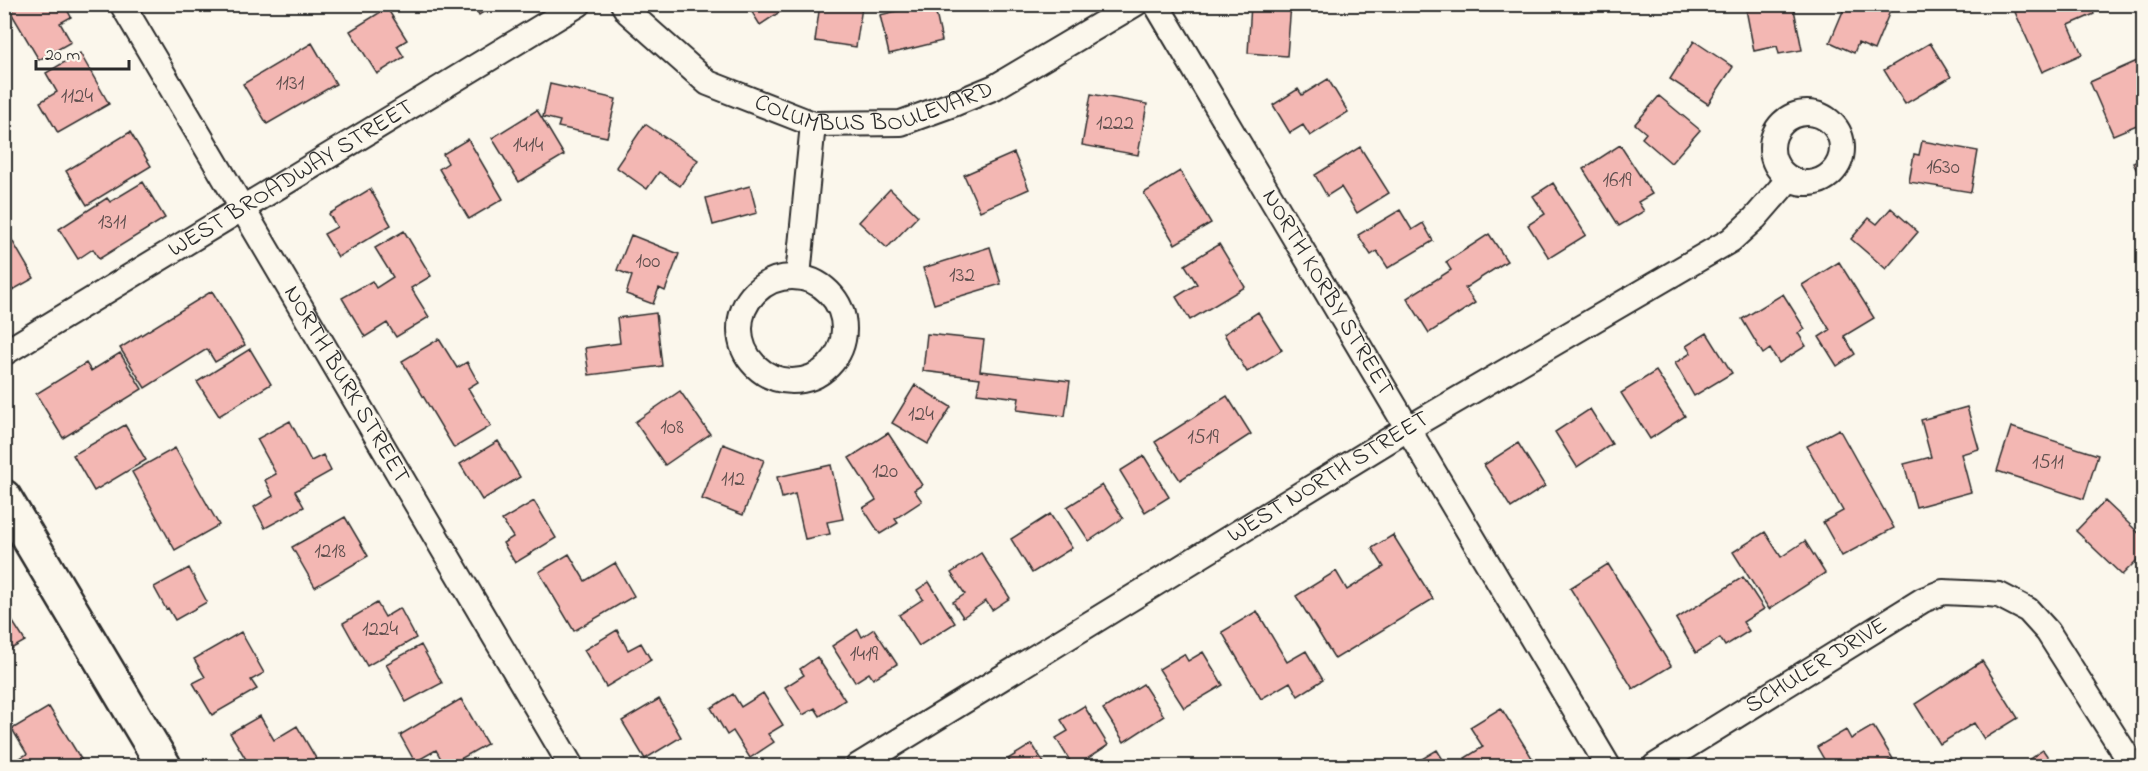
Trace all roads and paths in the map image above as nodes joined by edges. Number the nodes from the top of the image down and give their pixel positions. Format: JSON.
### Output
{"nodes":[{"id":1,"x":122,"y":4,"type":"edge"},
{"id":2,"x":579,"y":4,"type":"edge"},
{"id":3,"x":623,"y":4,"type":"edge"},
{"id":4,"x":1135,"y":4,"type":"edge"},
{"id":5,"x":1156,"y":4,"type":"edge"},
{"id":6,"x":813,"y":124,"type":"junction"},
{"id":7,"x":1789,"y":179,"type":"dead end"},
{"id":8,"x":242,"y":210,"type":"junction"},
{"id":9,"x":798,"y":276,"type":"junction"},
{"id":10,"x":4,"y":353,"type":"edge"},
{"id":11,"x":1407,"y":429,"type":"junction"},
{"id":12,"x":4,"y":497,"type":"edge"},
{"id":13,"x":165,"y":766,"type":"edge"},
{"id":14,"x":571,"y":766,"type":"edge"},
{"id":15,"x":858,"y":766,"type":"edge"},
{"id":16,"x":1608,"y":766,"type":"edge"},
{"id":17,"x":1655,"y":766,"type":"edge"},
{"id":18,"x":2133,"y":766,"type":"edge"}],
"edges":[{"from":1,"to":8,"type":"street","name":"NORTH BURK STREET"},
{"from":2,"to":8,"type":"street","name":"WEST BROADWAY STREET"},
{"from":3,"to":6,"type":"street","name":"COLUMBUS BOULEVARD"},
{"from":4,"to":6,"type":"street","name":"COLUMBUS BOULEVARD"},
{"from":5,"to":11,"type":"street","name":"NORTH KORBY STREET"},
{"from":6,"to":9,"type":"street"},
{"from":7,"to":11,"type":"street","name":"WEST NORTH STREET"},
{"from":8,"to":10,"type":"street","name":"WEST BROADWAY STREET"},
{"from":8,"to":14,"type":"street","name":"NORTH BURK STREET"},
{"from":9,"to":9,"type":"street"},
{"from":11,"to":15,"type":"street","name":"WEST NORTH STREET"},
{"from":11,"to":16,"type":"street","name":"NORTH KORBY STREET"},
{"from":12,"to":13,"type":"street"},
{"from":17,"to":18,"type":"street","name":"SCHULER DRIVE"}]}
